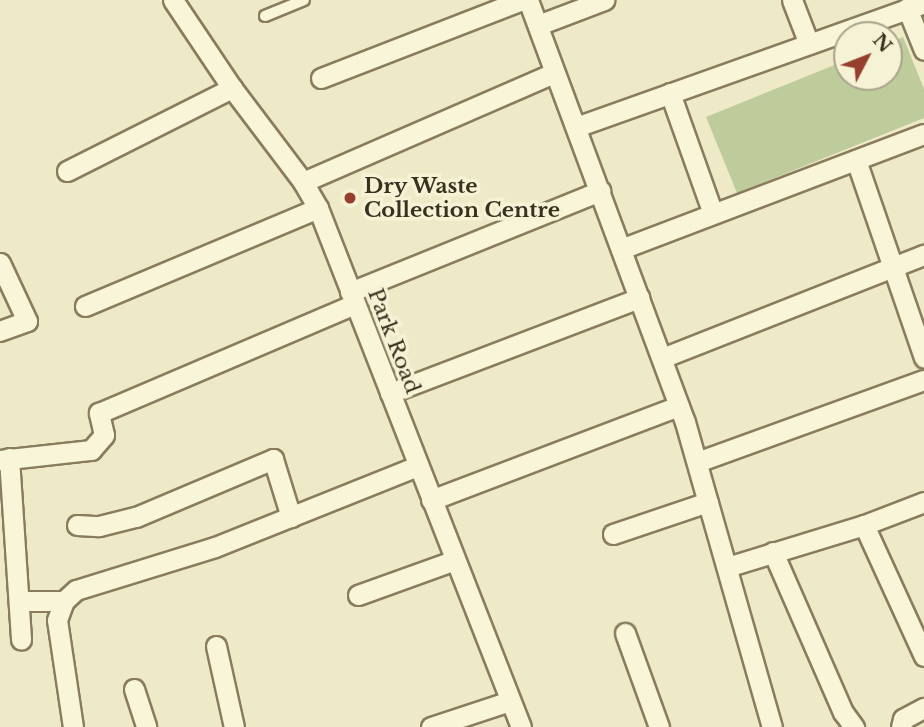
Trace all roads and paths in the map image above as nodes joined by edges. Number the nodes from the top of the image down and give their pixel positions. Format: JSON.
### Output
{"nodes":[{"id":1,"x":173,"y":0,"type":"edge"},
{"id":2,"x":304,"y":0,"type":"edge"},
{"id":3,"x":522,"y":0,"type":"edge"},
{"id":4,"x":528,"y":0,"type":"edge"},
{"id":5,"x":604,"y":0,"type":"edge"},
{"id":6,"x":792,"y":0,"type":"edge"},
{"id":7,"x":916,"y":6,"type":"edge"},
{"id":8,"x":265,"y":16,"type":"dead end"},
{"id":9,"x":538,"y":25,"type":"junction"},
{"id":10,"x":809,"y":44,"type":"junction"},
{"id":11,"x":924,"y":50,"type":"edge"},
{"id":12,"x":554,"y":73,"type":"junction"},
{"id":13,"x":321,"y":78,"type":"dead end"},
{"id":14,"x":232,"y":88,"type":"junction"},
{"id":15,"x":670,"y":93,"type":"junction"},
{"id":16,"x":576,"y":127,"type":"junction"},
{"id":17,"x":924,"y":134,"type":"edge"},
{"id":18,"x":856,"y":160,"type":"junction"},
{"id":19,"x":67,"y":171,"type":"dead end"},
{"id":20,"x":303,"y":182,"type":"junction"},
{"id":21,"x":600,"y":191,"type":"junction"},
{"id":22,"x":318,"y":208,"type":"junction"},
{"id":23,"x":713,"y":214,"type":"junction"},
{"id":24,"x":621,"y":249,"type":"junction"},
{"id":25,"x":924,"y":255,"type":"edge"},
{"id":26,"x":0,"y":263,"type":"edge"},
{"id":27,"x":892,"y":267,"type":"junction"},
{"id":28,"x":353,"y":298,"type":"junction"},
{"id":29,"x":639,"y":298,"type":"junction"},
{"id":30,"x":85,"y":306,"type":"dead end"},
{"id":31,"x":0,"y":331,"type":"edge"},
{"id":32,"x":662,"y":358,"type":"junction"},
{"id":33,"x":924,"y":358,"type":"edge"},
{"id":34,"x":924,"y":380,"type":"edge"},
{"id":35,"x":390,"y":393,"type":"junction"},
{"id":36,"x":680,"y":406,"type":"junction"},
{"id":37,"x":5,"y":459,"type":"edge"},
{"id":38,"x":697,"y":462,"type":"junction"},
{"id":39,"x":418,"y":466,"type":"junction"},
{"id":40,"x":431,"y":499,"type":"junction"},
{"id":41,"x":708,"y":502,"type":"junction"},
{"id":42,"x":924,"y":502,"type":"edge"},
{"id":43,"x":291,"y":517,"type":"junction"},
{"id":44,"x":77,"y":524,"type":"dead end"},
{"id":45,"x":864,"y":525,"type":"junction"},
{"id":46,"x":613,"y":534,"type":"dead end"},
{"id":47,"x":773,"y":552,"type":"junction"},
{"id":48,"x":455,"y":560,"type":"junction"},
{"id":49,"x":727,"y":567,"type":"junction"},
{"id":50,"x":358,"y":595,"type":"dead end"},
{"id":51,"x":19,"y":601,"type":"junction"},
{"id":52,"x":64,"y":601,"type":"junction"},
{"id":53,"x":625,"y":633,"type":"dead end"},
{"id":54,"x":21,"y":640,"type":"dead end"},
{"id":55,"x":216,"y":646,"type":"dead end"},
{"id":56,"x":924,"y":656,"type":"edge"},
{"id":57,"x":134,"y":689,"type":"dead end"},
{"id":58,"x":510,"y":701,"type":"junction"},
{"id":59,"x":924,"y":708,"type":"edge"},
{"id":60,"x":73,"y":727,"type":"edge"},
{"id":61,"x":146,"y":727,"type":"edge"},
{"id":62,"x":234,"y":727,"type":"edge"},
{"id":63,"x":431,"y":727,"type":"edge"},
{"id":64,"x":521,"y":727,"type":"edge"},
{"id":65,"x":659,"y":727,"type":"edge"},
{"id":66,"x":772,"y":727,"type":"edge"},
{"id":67,"x":854,"y":727,"type":"edge"},
{"id":68,"x":901,"y":727,"type":"edge"}],
"edges":[{"from":1,"to":14,"type":"street","name":"Park Road"},
{"from":2,"to":8,"type":"lane"},
{"from":3,"to":13,"type":"street"},
{"from":4,"to":9,"type":"street"},
{"from":5,"to":9,"type":"street"},
{"from":6,"to":10,"type":"street"},
{"from":7,"to":10,"type":"street"},
{"from":7,"to":11,"type":"street"},
{"from":9,"to":12,"type":"street"},
{"from":10,"to":15,"type":"street"},
{"from":12,"to":16,"type":"street"},
{"from":12,"to":20,"type":"street"},
{"from":14,"to":19,"type":"street"},
{"from":14,"to":20,"type":"street","name":"Park Road"},
{"from":15,"to":16,"type":"street"},
{"from":15,"to":23,"type":"street"},
{"from":16,"to":21,"type":"street"},
{"from":17,"to":18,"type":"street"},
{"from":18,"to":23,"type":"street"},
{"from":18,"to":27,"type":"street"},
{"from":20,"to":22,"type":"street","name":"Park Road"},
{"from":21,"to":24,"type":"street"},
{"from":21,"to":28,"type":"street"},
{"from":22,"to":28,"type":"street","name":"Park Road"},
{"from":22,"to":30,"type":"street"},
{"from":23,"to":24,"type":"street"},
{"from":24,"to":29,"type":"street"},
{"from":25,"to":27,"type":"street"},
{"from":26,"to":31,"type":"street"},
{"from":27,"to":32,"type":"street"},
{"from":27,"to":33,"type":"street"},
{"from":28,"to":35,"type":"street","name":"Park Road"},
{"from":28,"to":37,"type":"street"},
{"from":29,"to":32,"type":"street"},
{"from":29,"to":35,"type":"street"},
{"from":32,"to":36,"type":"street"},
{"from":34,"to":38,"type":"street"},
{"from":35,"to":39,"type":"street","name":"Park Road"},
{"from":36,"to":38,"type":"street"},
{"from":36,"to":40,"type":"street"},
{"from":37,"to":51,"type":"street"},
{"from":38,"to":41,"type":"street"},
{"from":39,"to":40,"type":"street","name":"Park Road"},
{"from":39,"to":43,"type":"street"},
{"from":40,"to":48,"type":"street","name":"Park Road"},
{"from":41,"to":46,"type":"street"},
{"from":41,"to":49,"type":"street"},
{"from":42,"to":45,"type":"street"},
{"from":43,"to":44,"type":"street"},
{"from":43,"to":52,"type":"street"},
{"from":45,"to":47,"type":"street"},
{"from":45,"to":56,"type":"street"},
{"from":47,"to":49,"type":"street"},
{"from":47,"to":67,"type":"street"},
{"from":48,"to":50,"type":"street"},
{"from":48,"to":58,"type":"street","name":"Park Road"},
{"from":49,"to":66,"type":"street"},
{"from":51,"to":52,"type":"street"},
{"from":51,"to":54,"type":"street"},
{"from":52,"to":60,"type":"street"},
{"from":53,"to":65,"type":"street"},
{"from":55,"to":62,"type":"street"},
{"from":57,"to":61,"type":"street"},
{"from":58,"to":63,"type":"street"},
{"from":58,"to":64,"type":"street","name":"Park Road"},
{"from":59,"to":68,"type":"street"}]}
